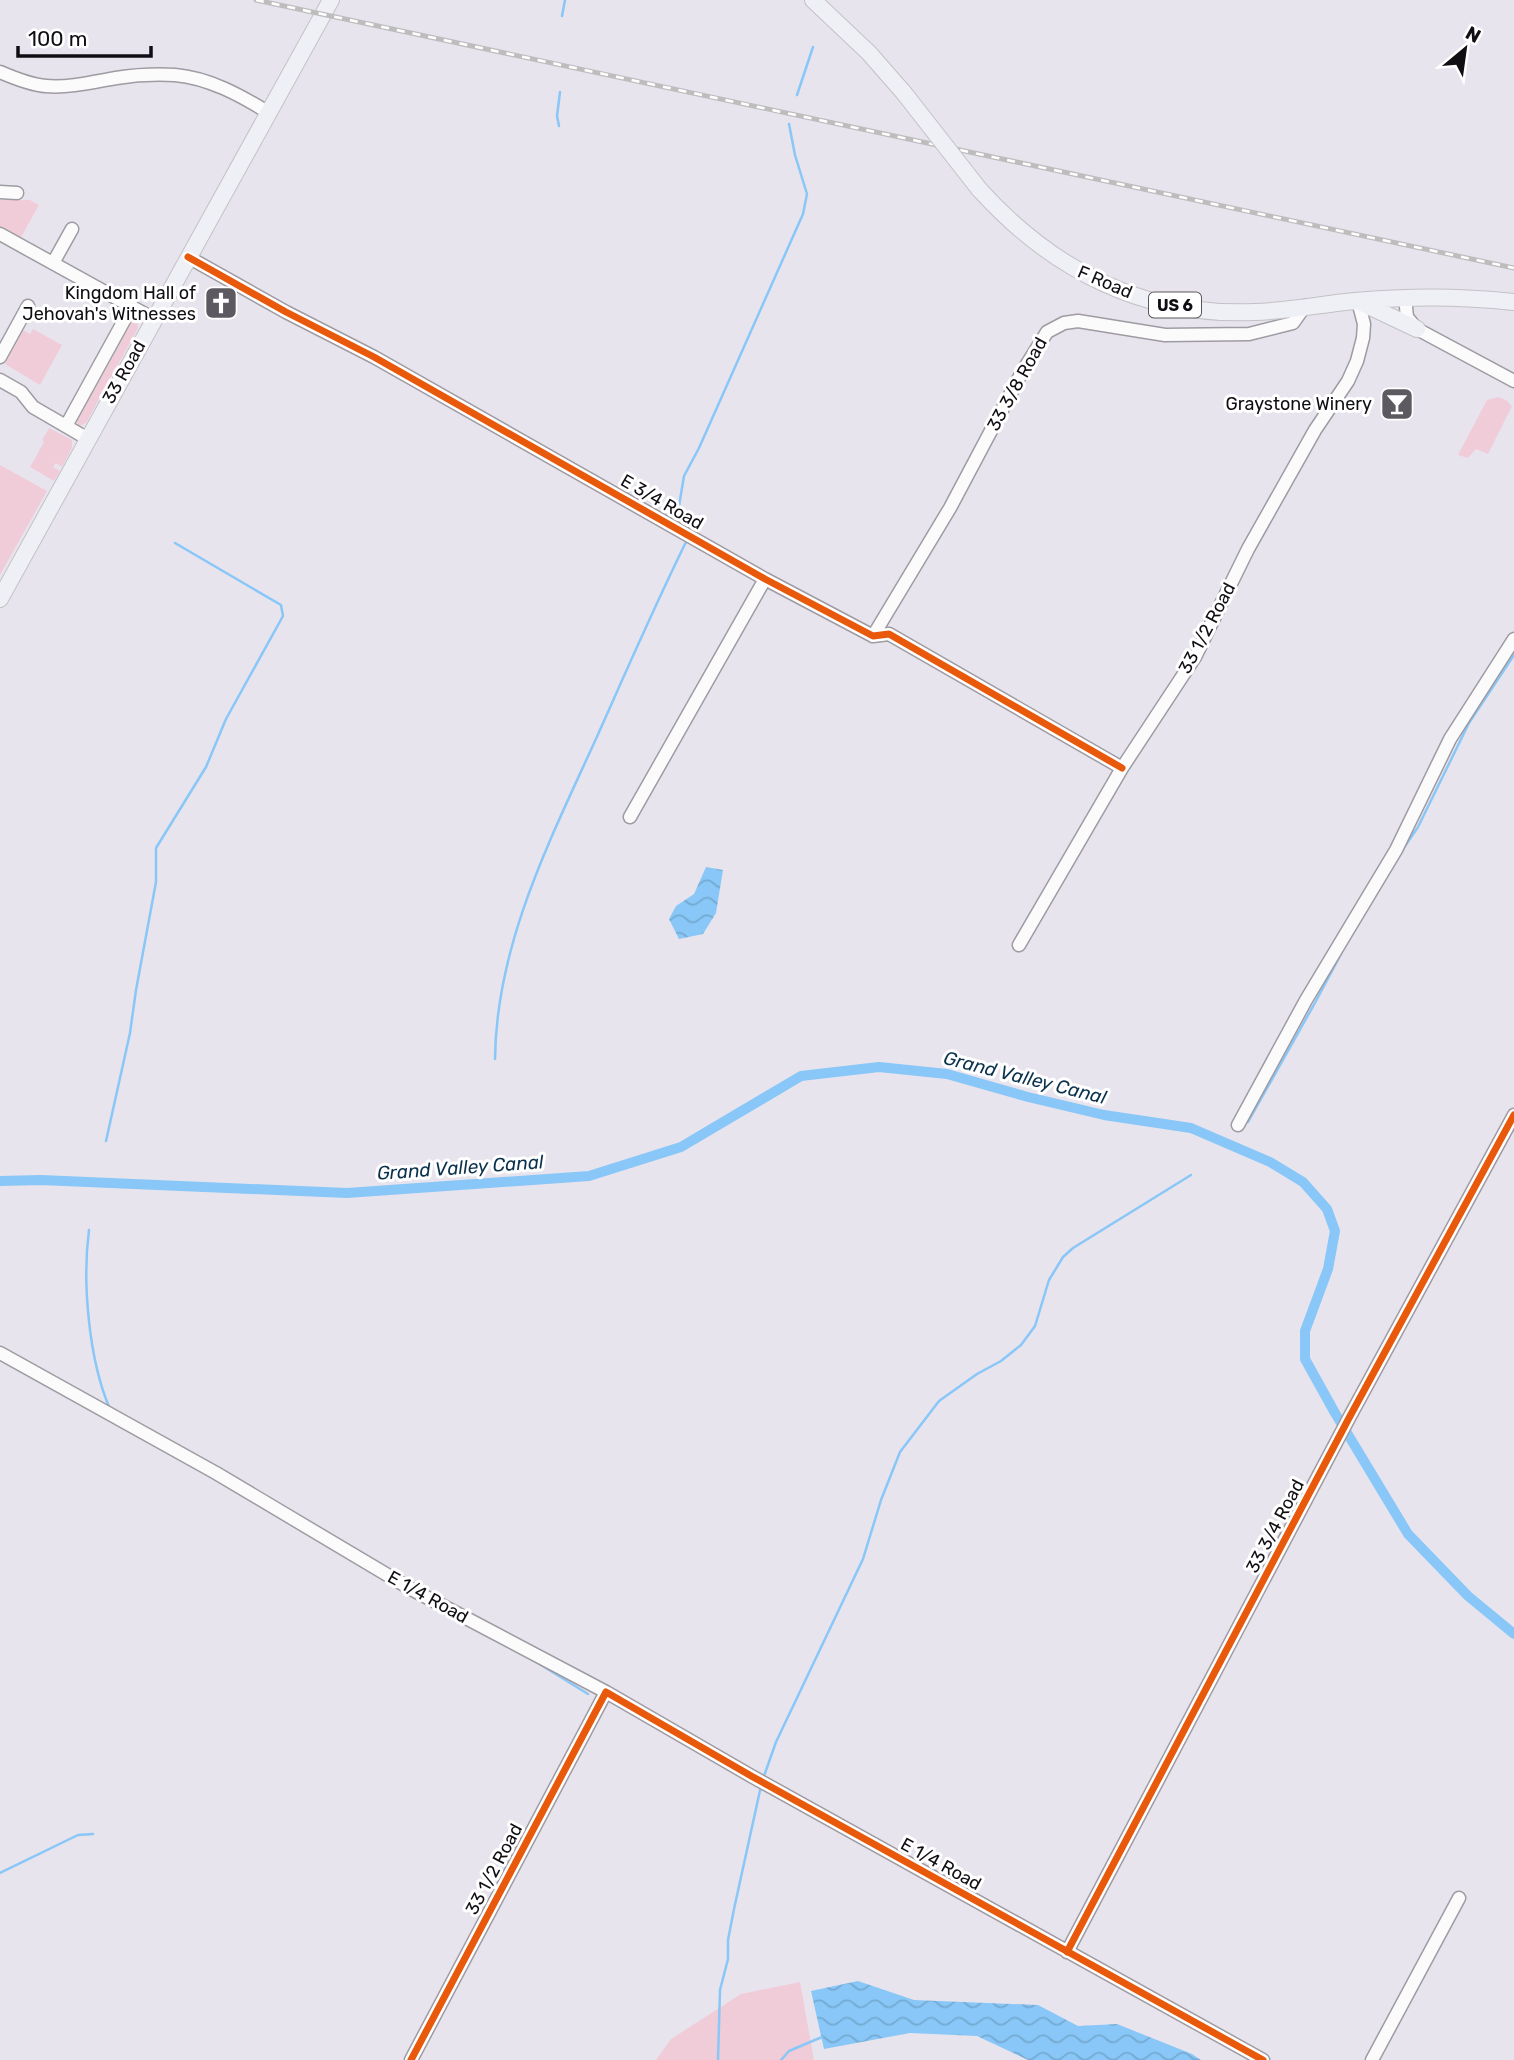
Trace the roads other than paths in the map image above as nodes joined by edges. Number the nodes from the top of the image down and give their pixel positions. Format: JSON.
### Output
{"nodes":[{"id":1,"x":331,"y":0,"type":"edge"},
{"id":2,"x":813,"y":0,"type":"edge"},
{"id":3,"x":0,"y":72,"type":"edge"},
{"id":4,"x":269,"y":113,"type":"junction"},
{"id":5,"x":0,"y":192,"type":"edge"},
{"id":6,"x":18,"y":193,"type":"dead end"},
{"id":7,"x":72,"y":229,"type":"dead end"},
{"id":8,"x":0,"y":234,"type":"edge"},
{"id":9,"x":188,"y":257,"type":"junction"},
{"id":10,"x":53,"y":263,"type":"junction"},
{"id":11,"x":1405,"y":297,"type":"junction"},
{"id":12,"x":1358,"y":301,"type":"junction"},
{"id":13,"x":1514,"y":302,"type":"edge"},
{"id":14,"x":28,"y":306,"type":"dead end"},
{"id":15,"x":132,"y":306,"type":"junction"},
{"id":16,"x":1305,"y":306,"type":"junction"},
{"id":17,"x":154,"y":319,"type":"junction"},
{"id":18,"x":1417,"y":329,"type":"junction"},
{"id":19,"x":0,"y":357,"type":"edge"},
{"id":20,"x":0,"y":380,"type":"edge"},
{"id":21,"x":1514,"y":381,"type":"edge"},
{"id":22,"x":65,"y":426,"type":"junction"},
{"id":23,"x":88,"y":439,"type":"junction"},
{"id":24,"x":765,"y":579,"type":"junction"},
{"id":25,"x":0,"y":599,"type":"edge"},
{"id":26,"x":873,"y":636,"type":"junction"},
{"id":27,"x":1514,"y":639,"type":"edge"},
{"id":28,"x":1122,"y":768,"type":"junction"},
{"id":29,"x":630,"y":817,"type":"dead end"},
{"id":30,"x":1019,"y":945,"type":"dead end"},
{"id":31,"x":1514,"y":1115,"type":"edge"},
{"id":32,"x":1238,"y":1125,"type":"dead end"},
{"id":33,"x":0,"y":1353,"type":"edge"},
{"id":34,"x":606,"y":1692,"type":"junction"},
{"id":35,"x":1459,"y":1898,"type":"dead end"},
{"id":36,"x":1067,"y":1952,"type":"junction"},
{"id":37,"x":411,"y":2060,"type":"edge"},
{"id":38,"x":1263,"y":2060,"type":"edge"},
{"id":39,"x":1372,"y":2060,"type":"edge"}],
"edges":[{"from":1,"to":4,"type":"main road","name":"33 Road"},
{"from":2,"to":16,"type":"main road","name":"F Road","number":"US 6","bridge":true},
{"from":3,"to":4,"type":"street"},
{"from":4,"to":9,"type":"main road","name":"33 Road"},
{"from":5,"to":6,"type":"street"},
{"from":7,"to":10,"type":"street"},
{"from":8,"to":10,"type":"street"},
{"from":9,"to":17,"type":"main road","name":"33 Road"},
{"from":9,"to":24,"type":"street","name":"E 3/4 Road"},
{"from":10,"to":15,"type":"street"},
{"from":11,"to":12,"type":"main road","name":"F Road","number":"US 6"},
{"from":11,"to":13,"type":"main road","number":"US 6"},
{"from":11,"to":18,"type":"street"},
{"from":12,"to":16,"type":"main road","name":"F Road","number":"US 6"},
{"from":12,"to":18,"type":"main road"},
{"from":12,"to":28,"type":"street","name":"33 1/2 Road"},
{"from":14,"to":19,"type":"street"},
{"from":15,"to":17,"type":"street"},
{"from":15,"to":22,"type":"street"},
{"from":16,"to":26,"type":"street","name":"33 3/8 Road"},
{"from":17,"to":23,"type":"main road","name":"33 Road"},
{"from":18,"to":21,"type":"street"},
{"from":20,"to":22,"type":"street"},
{"from":22,"to":23,"type":"street"},
{"from":23,"to":25,"type":"main road","name":"33 Road"},
{"from":24,"to":26,"type":"street","name":"E 3/4 Road"},
{"from":24,"to":29,"type":"street"},
{"from":26,"to":28,"type":"street","name":"E 3/4 Road"},
{"from":27,"to":32,"type":"street"},
{"from":28,"to":30,"type":"street","name":"33 1/2 Road"},
{"from":31,"to":36,"type":"street","name":"33 3/4 Road"},
{"from":33,"to":34,"type":"street","name":"E 1/4 Road"},
{"from":34,"to":36,"type":"street","name":"E 1/4 Road"},
{"from":34,"to":37,"type":"street","name":"33 1/2 Road"},
{"from":35,"to":39,"type":"street"},
{"from":36,"to":38,"type":"street","name":"E 1/4 Road"}]}
